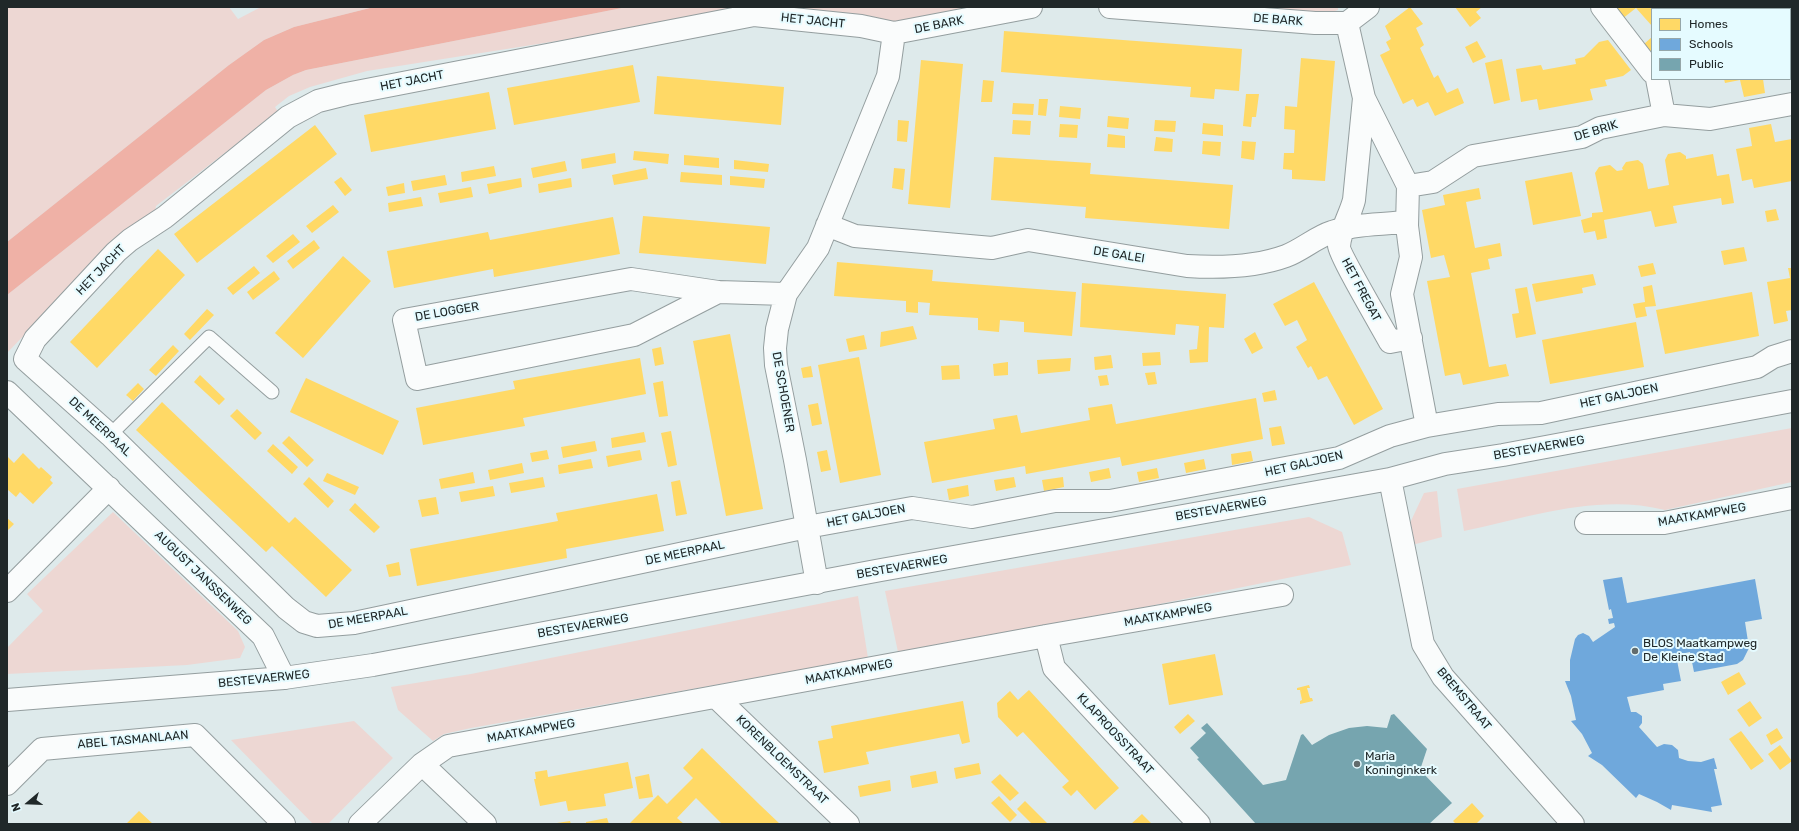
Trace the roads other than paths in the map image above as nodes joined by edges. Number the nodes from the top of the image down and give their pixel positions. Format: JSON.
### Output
{"nodes":[{"id":1,"x":1031,"y":7,"type":"edge"},
{"id":2,"x":1110,"y":7,"type":"edge"},
{"id":3,"x":1368,"y":7,"type":"edge"},
{"id":4,"x":1602,"y":7,"type":"edge"},
{"id":5,"x":1347,"y":23,"type":"junction"},
{"id":6,"x":894,"y":33,"type":"junction"},
{"id":7,"x":1651,"y":71,"type":"edge"},
{"id":8,"x":1657,"y":80,"type":"edge"},
{"id":9,"x":1364,"y":98,"type":"junction"},
{"id":10,"x":1792,"y":104,"type":"edge"},
{"id":11,"x":1664,"y":115,"type":"junction"},
{"id":12,"x":1408,"y":186,"type":"junction"},
{"id":13,"x":1407,"y":222,"type":"junction"},
{"id":14,"x":827,"y":225,"type":"junction"},
{"id":15,"x":1343,"y":229,"type":"junction"},
{"id":16,"x":718,"y":292,"type":"junction"},
{"id":17,"x":786,"y":294,"type":"junction"},
{"id":18,"x":1411,"y":338,"type":"junction"},
{"id":19,"x":1792,"y":351,"type":"edge"},
{"id":20,"x":25,"y":359,"type":"joint"},
{"id":21,"x":7,"y":392,"type":"edge"},
{"id":22,"x":272,"y":392,"type":"dead end"},
{"id":23,"x":1792,"y":401,"type":"edge"},
{"id":24,"x":1427,"y":426,"type":"junction"},
{"id":25,"x":110,"y":435,"type":"junction"},
{"id":26,"x":1390,"y":479,"type":"junction"},
{"id":27,"x":109,"y":488,"type":"junction"},
{"id":28,"x":1792,"y":498,"type":"edge"},
{"id":29,"x":1586,"y":523,"type":"dead end"},
{"id":30,"x":807,"y":527,"type":"junction"},
{"id":31,"x":817,"y":583,"type":"junction"},
{"id":32,"x":7,"y":591,"type":"edge"},
{"id":33,"x":1282,"y":595,"type":"dead end"},
{"id":34,"x":1046,"y":636,"type":"junction"},
{"id":35,"x":284,"y":678,"type":"junction"},
{"id":36,"x":716,"y":697,"type":"junction"},
{"id":37,"x":7,"y":700,"type":"edge"},
{"id":38,"x":422,"y":764,"type":"junction"},
{"id":39,"x":7,"y":784,"type":"edge"},
{"id":40,"x":284,"y":824,"type":"edge"},
{"id":41,"x":360,"y":824,"type":"edge"},
{"id":42,"x":485,"y":824,"type":"edge"},
{"id":43,"x":848,"y":824,"type":"edge"},
{"id":44,"x":1198,"y":824,"type":"edge"},
{"id":45,"x":1573,"y":824,"type":"edge"}],
"edges":[{"from":1,"to":6,"type":"street","name":"DE BARK"},
{"from":2,"to":5,"type":"street","name":"DE BARK"},
{"from":3,"to":5,"type":"street"},
{"from":4,"to":7,"type":"street"},
{"from":5,"to":9,"type":"street","name":"HET FREGAT"},
{"from":6,"to":14,"type":"street","name":"DE SCHOENER"},
{"from":6,"to":20,"type":"street","name":"HET JACHT"},
{"from":8,"to":11,"type":"street"},
{"from":9,"to":12,"type":"street","name":"HET FREGAT"},
{"from":9,"to":15,"type":"street","name":"HET FREGAT"},
{"from":10,"to":11,"type":"street","name":"DE BRIK"},
{"from":11,"to":12,"type":"street","name":"DE BRIK"},
{"from":12,"to":13,"type":"street","name":"HET FREGAT"},
{"from":13,"to":15,"type":"street","name":"DE GALEI"},
{"from":13,"to":18,"type":"street","name":"HET FREGAT"},
{"from":14,"to":15,"type":"street","name":"DE GALEI"},
{"from":14,"to":17,"type":"street","name":"DE SCHOENER"},
{"from":15,"to":18,"type":"street","name":"HET FREGAT"},
{"from":16,"to":16,"type":"street","name":"DE LOGGER"},
{"from":16,"to":17,"type":"street","name":"DE LOGGER"},
{"from":17,"to":30,"type":"street","name":"DE SCHOENER"},
{"from":18,"to":24,"type":"street","name":"HET FREGAT"},
{"from":19,"to":24,"type":"street","name":"HET GALJOEN"},
{"from":20,"to":25,"type":"street","name":"DE MEERPAAL"},
{"from":21,"to":27,"type":"street","name":"AUGUST JANSSENWEG"},
{"from":22,"to":25,"type":"lane"},
{"from":23,"to":26,"type":"street","name":"BESTEVAERWEG"},
{"from":24,"to":30,"type":"street","name":"HET GALJOEN"},
{"from":25,"to":30,"type":"street","name":"DE MEERPAAL"},
{"from":26,"to":31,"type":"street","name":"BESTEVAERWEG"},
{"from":26,"to":45,"type":"street","name":"BREMSTRAAT"},
{"from":27,"to":32,"type":"street"},
{"from":27,"to":35,"type":"street","name":"AUGUST JANSSENWEG"},
{"from":28,"to":29,"type":"street","name":"MAATKAMPWEG"},
{"from":30,"to":31,"type":"street","name":"DE SCHOENER"},
{"from":31,"to":35,"type":"street","name":"BESTEVAERWEG"},
{"from":33,"to":34,"type":"street","name":"MAATKAMPWEG"},
{"from":34,"to":36,"type":"street","name":"MAATKAMPWEG"},
{"from":34,"to":44,"type":"street","name":"KLAPROOSSTRAAT"},
{"from":35,"to":37,"type":"street","name":"BESTEVAERWEG"},
{"from":36,"to":38,"type":"street","name":"MAATKAMPWEG"},
{"from":36,"to":43,"type":"street","name":"KORENBLOEMSTRAAT"},
{"from":38,"to":41,"type":"street"},
{"from":38,"to":42,"type":"street"},
{"from":39,"to":40,"type":"street","name":"ABEL TASMANLAAN"}]}
